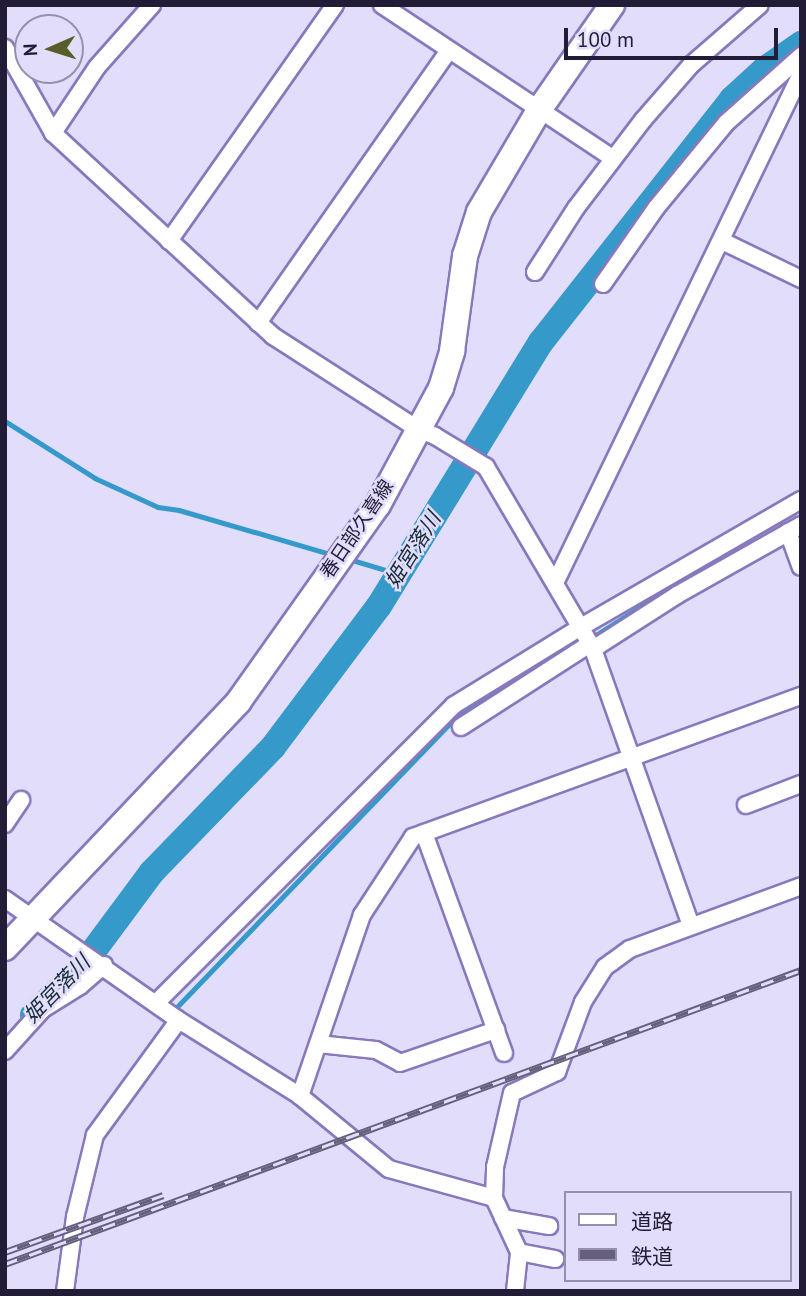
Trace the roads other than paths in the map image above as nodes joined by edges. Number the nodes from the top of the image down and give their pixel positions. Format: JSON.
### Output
{"nodes":[{"id":1,"x":152,"y":5,"type":"edge"},
{"id":2,"x":335,"y":5,"type":"edge"},
{"id":3,"x":382,"y":5,"type":"edge"},
{"id":4,"x":612,"y":5,"type":"edge"},
{"id":5,"x":760,"y":5,"type":"edge"},
{"id":6,"x":5,"y":48,"type":"edge"},
{"id":7,"x":449,"y":50,"type":"junction"},
{"id":8,"x":801,"y":56,"type":"edge"},
{"id":9,"x":801,"y":74,"type":"edge"},
{"id":10,"x":540,"y":110,"type":"junction"},
{"id":11,"x":53,"y":134,"type":"junction"},
{"id":12,"x":612,"y":158,"type":"junction"},
{"id":13,"x":169,"y":241,"type":"junction"},
{"id":14,"x":722,"y":241,"type":"junction"},
{"id":15,"x":535,"y":272,"type":"dead end"},
{"id":16,"x":801,"y":279,"type":"edge"},
{"id":17,"x":603,"y":284,"type":"dead end"},
{"id":18,"x":258,"y":323,"type":"junction"},
{"id":19,"x":427,"y":433,"type":"junction"},
{"id":20,"x":801,"y":500,"type":"edge"},
{"id":21,"x":794,"y":529,"type":"edge"},
{"id":22,"x":801,"y":567,"type":"edge"},
{"id":23,"x":555,"y":583,"type":"junction"},
{"id":24,"x":587,"y":637,"type":"junction"},
{"id":25,"x":801,"y":696,"type":"edge"},
{"id":26,"x":461,"y":727,"type":"dead end"},
{"id":27,"x":632,"y":760,"type":"junction"},
{"id":28,"x":801,"y":784,"type":"edge"},
{"id":29,"x":21,"y":800,"type":"dead end"},
{"id":30,"x":746,"y":805,"type":"dead end"},
{"id":31,"x":5,"y":824,"type":"edge"},
{"id":32,"x":424,"y":833,"type":"junction"},
{"id":33,"x":801,"y":886,"type":"edge"},
{"id":34,"x":5,"y":899,"type":"edge"},
{"id":35,"x":38,"y":921,"type":"junction"},
{"id":36,"x":691,"y":926,"type":"junction"},
{"id":37,"x":5,"y":948,"type":"edge"},
{"id":38,"x":101,"y":964,"type":"junction"},
{"id":39,"x":158,"y":1005,"type":"junction"},
{"id":40,"x":178,"y":1019,"type":"junction"},
{"id":41,"x":496,"y":1030,"type":"junction"},
{"id":42,"x":318,"y":1044,"type":"junction"},
{"id":43,"x":5,"y":1051,"type":"edge"},
{"id":44,"x":504,"y":1053,"type":"dead end"},
{"id":45,"x":300,"y":1096,"type":"junction"},
{"id":46,"x":494,"y":1198,"type":"junction"},
{"id":47,"x":503,"y":1218,"type":"junction"},
{"id":48,"x":549,"y":1226,"type":"dead end"},
{"id":49,"x":519,"y":1252,"type":"junction"},
{"id":50,"x":555,"y":1259,"type":"dead end"},
{"id":51,"x":65,"y":1291,"type":"edge"},
{"id":52,"x":515,"y":1291,"type":"edge"}],
"edges":[{"from":1,"to":11,"type":"street"},
{"from":2,"to":13,"type":"street"},
{"from":3,"to":7,"type":"street"},
{"from":4,"to":10,"type":"main road","name":"春日部久喜線"},
{"from":5,"to":12,"type":"street"},
{"from":6,"to":11,"type":"street"},
{"from":7,"to":10,"type":"street"},
{"from":7,"to":18,"type":"street"},
{"from":8,"to":17,"type":"street"},
{"from":9,"to":14,"type":"street"},
{"from":10,"to":12,"type":"street"},
{"from":10,"to":19,"type":"main road","name":"春日部久喜線"},
{"from":11,"to":13,"type":"street"},
{"from":12,"to":15,"type":"street"},
{"from":13,"to":18,"type":"street"},
{"from":14,"to":16,"type":"street"},
{"from":14,"to":23,"type":"street"},
{"from":18,"to":19,"type":"street"},
{"from":19,"to":23,"type":"street"},
{"from":19,"to":35,"type":"main road","name":"春日部久喜線"},
{"from":20,"to":24,"type":"street"},
{"from":21,"to":22,"type":"street"},
{"from":21,"to":24,"type":"street"},
{"from":23,"to":24,"type":"street"},
{"from":24,"to":26,"type":"street"},
{"from":24,"to":27,"type":"street"},
{"from":24,"to":39,"type":"street"},
{"from":25,"to":27,"type":"street"},
{"from":27,"to":32,"type":"street"},
{"from":27,"to":36,"type":"street"},
{"from":28,"to":30,"type":"street"},
{"from":29,"to":31,"type":"street"},
{"from":32,"to":41,"type":"street"},
{"from":32,"to":42,"type":"street"},
{"from":33,"to":36,"type":"street"},
{"from":34,"to":35,"type":"street"},
{"from":35,"to":37,"type":"main road","name":"春日部久喜線"},
{"from":35,"to":38,"type":"street"},
{"from":36,"to":46,"type":"street"},
{"from":38,"to":39,"type":"street"},
{"from":38,"to":43,"type":"street"},
{"from":39,"to":40,"type":"street"},
{"from":40,"to":45,"type":"street"},
{"from":40,"to":51,"type":"street"},
{"from":41,"to":42,"type":"street"},
{"from":41,"to":44,"type":"street"},
{"from":42,"to":45,"type":"street"},
{"from":45,"to":46,"type":"street"},
{"from":46,"to":47,"type":"street"},
{"from":47,"to":48,"type":"street"},
{"from":47,"to":49,"type":"street"},
{"from":49,"to":50,"type":"street"},
{"from":49,"to":52,"type":"street"}]}
